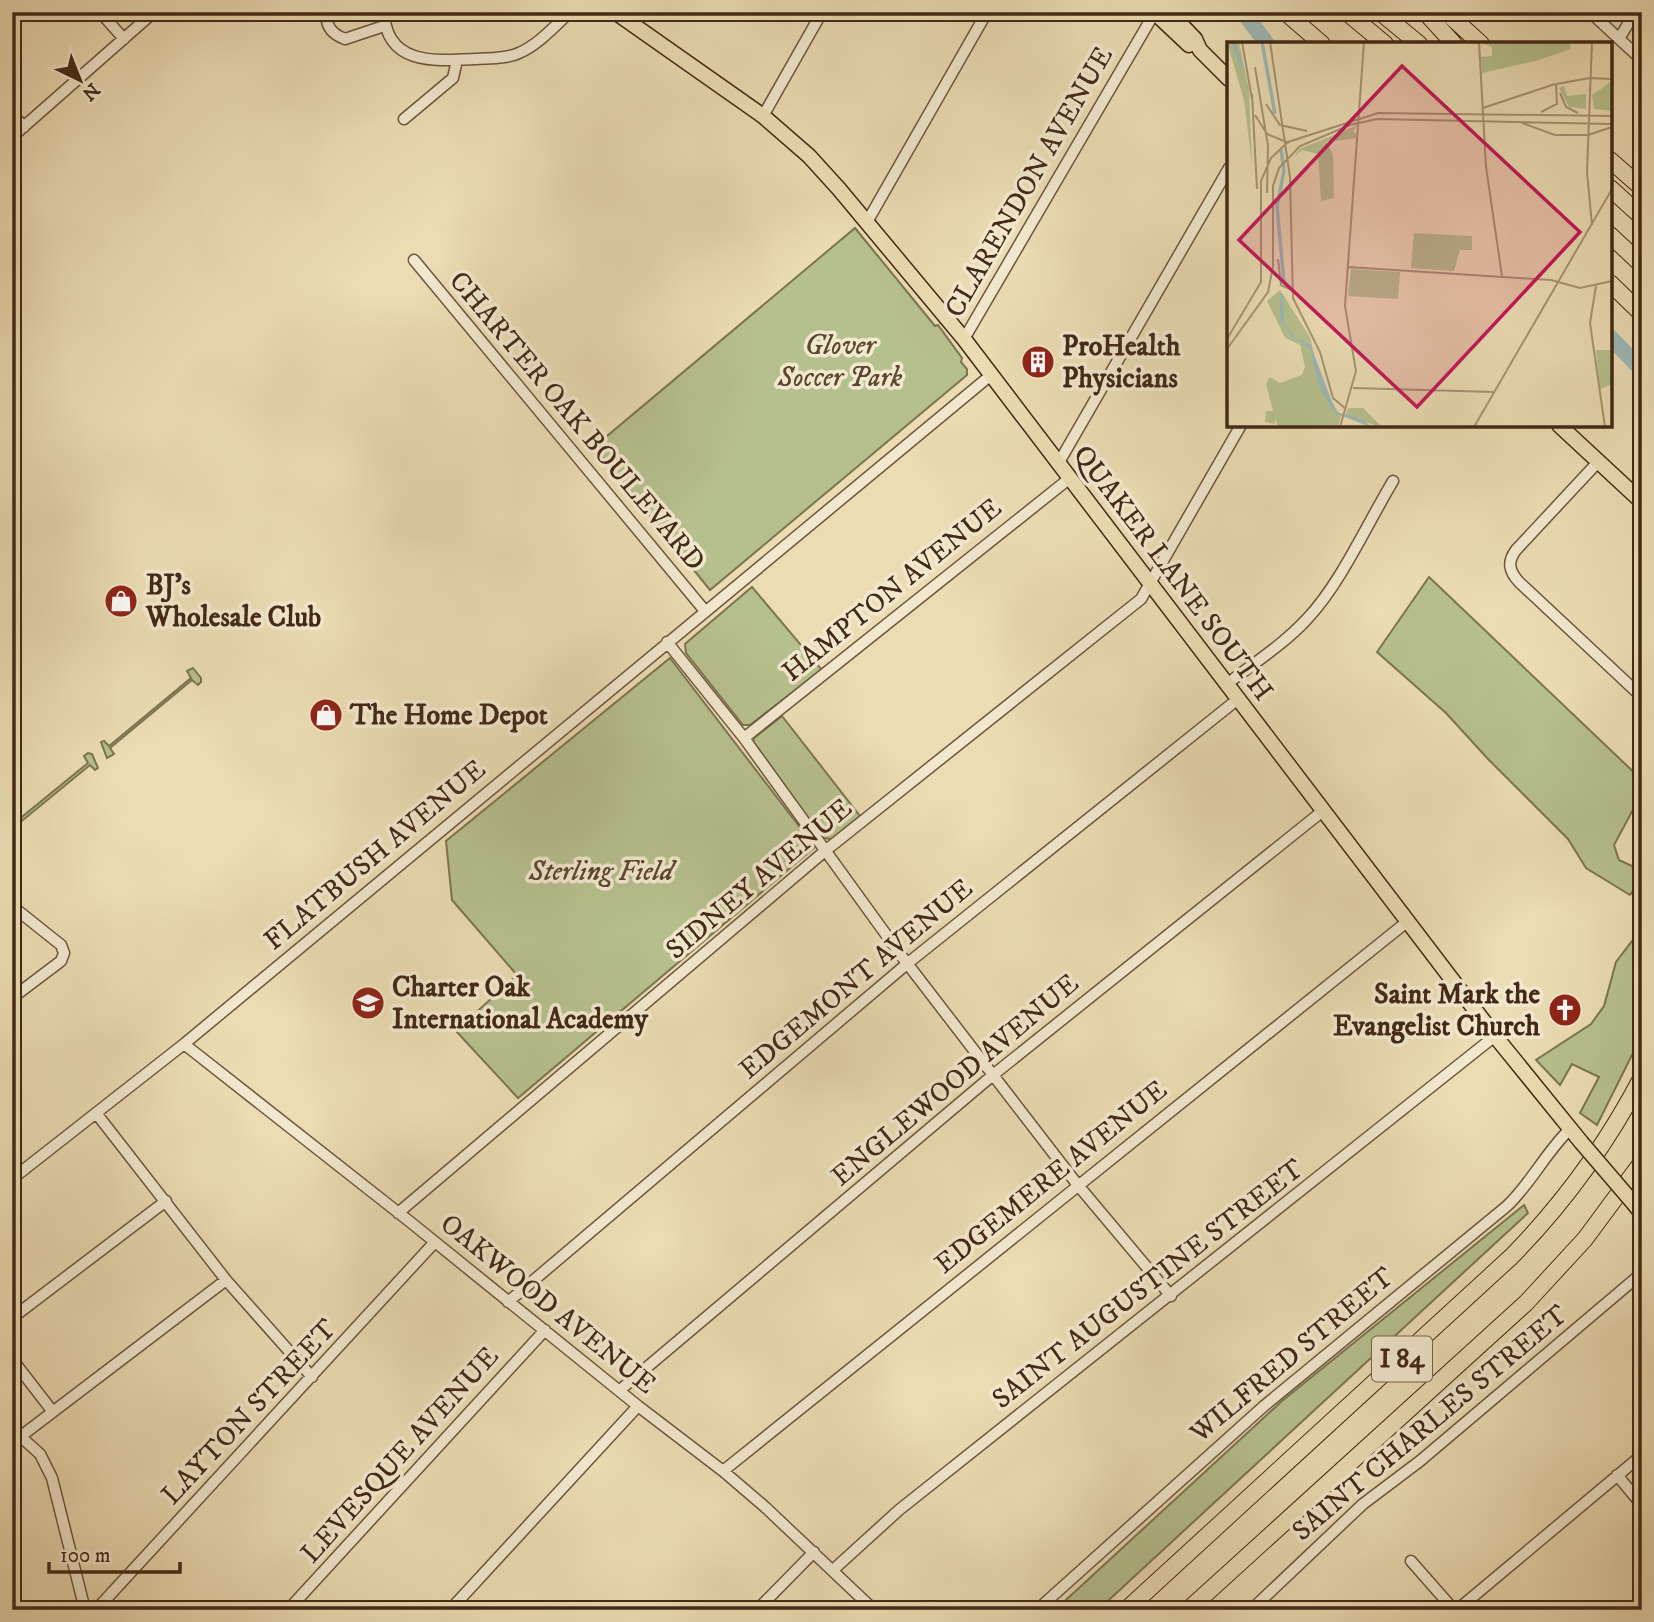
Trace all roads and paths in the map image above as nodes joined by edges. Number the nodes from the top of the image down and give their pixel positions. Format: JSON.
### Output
{"nodes":[{"id":1,"x":100,"y":12,"type":"edge"},
{"id":2,"x":154,"y":12,"type":"edge"},
{"id":3,"x":327,"y":12,"type":"edge"},
{"id":4,"x":384,"y":12,"type":"edge"},
{"id":5,"x":570,"y":12,"type":"edge"},
{"id":6,"x":615,"y":12,"type":"edge"},
{"id":7,"x":822,"y":12,"type":"edge"},
{"id":8,"x":987,"y":12,"type":"edge"},
{"id":9,"x":1155,"y":12,"type":"edge"},
{"id":10,"x":1169,"y":12,"type":"edge"},
{"id":11,"x":1285,"y":12,"type":"edge"},
{"id":12,"x":1380,"y":12,"type":"edge"},
{"id":13,"x":1425,"y":12,"type":"edge"},
{"id":14,"x":1447,"y":12,"type":"edge"},
{"id":15,"x":1590,"y":12,"type":"edge"},
{"id":16,"x":1635,"y":12,"type":"edge"},
{"id":17,"x":1349,"y":13,"type":"edge"},
{"id":18,"x":633,"y":18,"type":"edge"},
{"id":19,"x":384,"y":26,"type":"junction"},
{"id":20,"x":124,"y":38,"type":"junction"},
{"id":21,"x":1619,"y":39,"type":"junction"},
{"id":22,"x":1320,"y":42,"type":"edge"},
{"id":23,"x":1372,"y":42,"type":"edge"},
{"id":24,"x":1383,"y":42,"type":"edge"},
{"id":25,"x":1417,"y":42,"type":"edge"},
{"id":26,"x":1452,"y":42,"type":"edge"},
{"id":27,"x":1479,"y":42,"type":"edge"},
{"id":28,"x":1200,"y":50,"type":"junction"},
{"id":29,"x":457,"y":60,"type":"junction"},
{"id":30,"x":1642,"y":60,"type":"edge"},
{"id":31,"x":1227,"y":77,"type":"edge"},
{"id":32,"x":12,"y":114,"type":"edge"},
{"id":33,"x":763,"y":117,"type":"junction"},
{"id":34,"x":404,"y":119,"type":"dead end"},
{"id":35,"x":24,"y":127,"type":"junction"},
{"id":36,"x":12,"y":137,"type":"edge"},
{"id":37,"x":1612,"y":162,"type":"edge"},
{"id":38,"x":1227,"y":171,"type":"edge"},
{"id":39,"x":1642,"y":188,"type":"edge"},
{"id":40,"x":1612,"y":190,"type":"edge"},
{"id":41,"x":1612,"y":197,"type":"edge"},
{"id":42,"x":1626,"y":203,"type":"junction"},
{"id":43,"x":1642,"y":218,"type":"edge"},
{"id":44,"x":867,"y":222,"type":"junction"},
{"id":45,"x":1612,"y":237,"type":"edge"},
{"id":46,"x":414,"y":260,"type":"dead end"},
{"id":47,"x":1642,"y":265,"type":"edge"},
{"id":48,"x":1612,"y":285,"type":"edge"},
{"id":49,"x":1612,"y":299,"type":"edge"},
{"id":50,"x":1642,"y":316,"type":"edge"},
{"id":51,"x":964,"y":339,"type":"junction"},
{"id":52,"x":991,"y":374,"type":"junction"},
{"id":53,"x":1240,"y":427,"type":"edge"},
{"id":54,"x":1561,"y":427,"type":"edge"},
{"id":55,"x":1598,"y":462,"type":"junction"},
{"id":56,"x":1058,"y":464,"type":"junction"},
{"id":57,"x":1070,"y":478,"type":"junction"},
{"id":58,"x":1393,"y":481,"type":"dead end"},
{"id":59,"x":1642,"y":502,"type":"edge"},
{"id":60,"x":1150,"y":583,"type":"junction"},
{"id":61,"x":705,"y":611,"type":"junction"},
{"id":62,"x":667,"y":642,"type":"junction"},
{"id":63,"x":1227,"y":684,"type":"junction"},
{"id":64,"x":1642,"y":697,"type":"edge"},
{"id":65,"x":1238,"y":699,"type":"junction"},
{"id":66,"x":744,"y":738,"type":"junction"},
{"id":67,"x":1324,"y":810,"type":"junction"},
{"id":68,"x":825,"y":851,"type":"junction"},
{"id":69,"x":12,"y":906,"type":"edge"},
{"id":70,"x":1408,"y":921,"type":"junction"},
{"id":71,"x":908,"y":963,"type":"junction"},
{"id":72,"x":12,"y":998,"type":"edge"},
{"id":73,"x":1495,"y":1036,"type":"junction"},
{"id":74,"x":184,"y":1044,"type":"junction"},
{"id":75,"x":993,"y":1076,"type":"junction"},
{"id":76,"x":1642,"y":1077,"type":"edge"},
{"id":77,"x":96,"y":1113,"type":"junction"},
{"id":78,"x":1570,"y":1129,"type":"junction"},
{"id":79,"x":1642,"y":1162,"type":"edge"},
{"id":80,"x":12,"y":1179,"type":"edge"},
{"id":81,"x":1077,"y":1184,"type":"junction"},
{"id":82,"x":166,"y":1201,"type":"junction"},
{"id":83,"x":1638,"y":1210,"type":"edge"},
{"id":84,"x":398,"y":1213,"type":"junction"},
{"id":85,"x":434,"y":1243,"type":"junction"},
{"id":86,"x":1642,"y":1273,"type":"edge"},
{"id":87,"x":226,"y":1280,"type":"junction"},
{"id":88,"x":1171,"y":1296,"type":"junction"},
{"id":89,"x":508,"y":1302,"type":"junction"},
{"id":90,"x":12,"y":1318,"type":"edge"},
{"id":91,"x":545,"y":1330,"type":"junction"},
{"id":92,"x":12,"y":1359,"type":"edge"},
{"id":93,"x":312,"y":1377,"type":"junction"},
{"id":94,"x":620,"y":1390,"type":"junction"},
{"id":95,"x":638,"y":1406,"type":"junction"},
{"id":96,"x":53,"y":1412,"type":"junction"},
{"id":97,"x":17,"y":1440,"type":"edge"},
{"id":98,"x":1642,"y":1455,"type":"edge"},
{"id":99,"x":723,"y":1471,"type":"junction"},
{"id":100,"x":1617,"y":1475,"type":"junction"},
{"id":101,"x":1642,"y":1505,"type":"edge"},
{"id":102,"x":814,"y":1552,"type":"junction"},
{"id":103,"x":1410,"y":1561,"type":"dead end"},
{"id":104,"x":833,"y":1570,"type":"junction"},
{"id":105,"x":85,"y":1610,"type":"edge"},
{"id":106,"x":96,"y":1610,"type":"edge"},
{"id":107,"x":288,"y":1610,"type":"edge"},
{"id":108,"x":450,"y":1610,"type":"edge"},
{"id":109,"x":757,"y":1610,"type":"edge"},
{"id":110,"x":874,"y":1610,"type":"edge"},
{"id":111,"x":1037,"y":1610,"type":"edge"},
{"id":112,"x":1126,"y":1610,"type":"edge"},
{"id":113,"x":1188,"y":1610,"type":"edge"},
{"id":114,"x":1251,"y":1610,"type":"edge"},
{"id":115,"x":1456,"y":1610,"type":"edge"}],
"edges":[{"from":1,"to":20,"type":"street"},
{"from":2,"to":20,"type":"street"},
{"from":3,"to":19,"type":"street"},
{"from":4,"to":19,"type":"street"},
{"from":5,"to":29,"type":"street"},
{"from":6,"to":18,"type":"main road","name":"QUAKER LANE SOUTH"},
{"from":7,"to":33,"type":"street"},
{"from":8,"to":44,"type":"street"},
{"from":9,"to":28,"type":"main road"},
{"from":9,"to":51,"type":"street","name":"CLARENDON AVENUE"},
{"from":10,"to":28,"type":"main road"},
{"from":11,"to":22,"type":"highway"},
{"from":12,"to":25,"type":"highway"},
{"from":13,"to":26,"type":"highway"},
{"from":14,"to":27,"type":"highway"},
{"from":15,"to":21,"type":"street"},
{"from":16,"to":21,"type":"street"},
{"from":17,"to":23,"type":"highway"},
{"from":17,"to":24,"type":"highway"},
{"from":18,"to":33,"type":"main road","name":"QUAKER LANE SOUTH"},
{"from":19,"to":29,"type":"street"},
{"from":20,"to":35,"type":"street"},
{"from":21,"to":30,"type":"street"},
{"from":28,"to":31,"type":"main road"},
{"from":29,"to":34,"type":"street"},
{"from":32,"to":35,"type":"street"},
{"from":33,"to":44,"type":"main road","name":"QUAKER LANE SOUTH"},
{"from":35,"to":36,"type":"street"},
{"from":37,"to":39,"type":"highway"},
{"from":38,"to":56,"type":"street"},
{"from":40,"to":42,"type":"highway"},
{"from":41,"to":42,"type":"highway"},
{"from":42,"to":43,"type":"highway"},
{"from":44,"to":51,"type":"main road","name":"QUAKER LANE SOUTH"},
{"from":45,"to":47,"type":"highway"},
{"from":46,"to":61,"type":"street","name":"CHARTER OAK BOULEVARD"},
{"from":48,"to":50,"type":"highway"},
{"from":49,"to":50,"type":"highway"},
{"from":51,"to":52,"type":"main road","name":"QUAKER LANE SOUTH"},
{"from":52,"to":56,"type":"main road","name":"QUAKER LANE SOUTH"},
{"from":52,"to":61,"type":"street","name":"FLATBUSH AVENUE"},
{"from":53,"to":60,"type":"street","name":"SIDNEY AVENUE"},
{"from":54,"to":55,"type":"main road"},
{"from":55,"to":59,"type":"main road"},
{"from":55,"to":64,"type":"street"},
{"from":56,"to":57,"type":"main road","name":"QUAKER LANE SOUTH"},
{"from":57,"to":60,"type":"main road","name":"QUAKER LANE SOUTH"},
{"from":57,"to":66,"type":"street","name":"HAMPTON AVENUE"},
{"from":58,"to":63,"type":"street"},
{"from":60,"to":63,"type":"main road","name":"QUAKER LANE SOUTH"},
{"from":60,"to":68,"type":"street","name":"SIDNEY AVENUE"},
{"from":61,"to":62,"type":"street","name":"FLATBUSH AVENUE"},
{"from":62,"to":66,"type":"street"},
{"from":62,"to":74,"type":"street","name":"FLATBUSH AVENUE"},
{"from":63,"to":65,"type":"main road","name":"QUAKER LANE SOUTH"},
{"from":65,"to":67,"type":"main road","name":"QUAKER LANE SOUTH"},
{"from":65,"to":71,"type":"street","name":"EDGEMONT AVENUE"},
{"from":66,"to":68,"type":"street"},
{"from":67,"to":70,"type":"main road","name":"QUAKER LANE SOUTH"},
{"from":67,"to":75,"type":"street","name":"ENGLEWOOD AVENUE"},
{"from":68,"to":71,"type":"street"},
{"from":68,"to":84,"type":"street","name":"SIDNEY AVENUE"},
{"from":69,"to":72,"type":"street"},
{"from":70,"to":73,"type":"main road","name":"QUAKER LANE SOUTH"},
{"from":70,"to":81,"type":"street","name":"EDGEMERE AVENUE"},
{"from":71,"to":75,"type":"street"},
{"from":71,"to":89,"type":"street","name":"EDGEMONT AVENUE"},
{"from":73,"to":78,"type":"main road","name":"QUAKER LANE SOUTH"},
{"from":73,"to":88,"type":"street","name":"SAINT AUGUSTINE STREET"},
{"from":74,"to":77,"type":"street","name":"FLATBUSH AVENUE"},
{"from":74,"to":84,"type":"street","name":"OAKWOOD AVENUE"},
{"from":75,"to":81,"type":"street"},
{"from":75,"to":94,"type":"street","name":"ENGLEWOOD AVENUE"},
{"from":76,"to":112,"type":"highway","number":"I 84"},
{"from":77,"to":80,"type":"street","name":"FLATBUSH AVENUE"},
{"from":77,"to":82,"type":"street"},
{"from":78,"to":83,"type":"main road","name":"QUAKER LANE SOUTH","bridge":true},
{"from":78,"to":111,"type":"street","name":"WILFRED STREET"},
{"from":79,"to":113,"type":"highway","number":"I 84"},
{"from":81,"to":88,"type":"street"},
{"from":81,"to":99,"type":"street","name":"EDGEMERE AVENUE"},
{"from":82,"to":87,"type":"street"},
{"from":82,"to":90,"type":"street"},
{"from":84,"to":85,"type":"street","name":"OAKWOOD AVENUE"},
{"from":85,"to":89,"type":"street","name":"OAKWOOD AVENUE"},
{"from":85,"to":93,"type":"street","name":"LAYTON STREET"},
{"from":86,"to":114,"type":"street","name":"SAINT CHARLES STREET"},
{"from":87,"to":93,"type":"street"},
{"from":87,"to":96,"type":"street"},
{"from":88,"to":104,"type":"street","name":"SAINT AUGUSTINE STREET"},
{"from":89,"to":91,"type":"street","name":"OAKWOOD AVENUE"},
{"from":91,"to":94,"type":"street","name":"OAKWOOD AVENUE"},
{"from":91,"to":107,"type":"street","name":"LEVESQUE AVENUE"},
{"from":92,"to":96,"type":"street"},
{"from":93,"to":106,"type":"street","name":"LAYTON STREET"},
{"from":94,"to":95,"type":"street","name":"OAKWOOD AVENUE"},
{"from":95,"to":99,"type":"street","name":"OAKWOOD AVENUE"},
{"from":95,"to":108,"type":"street"},
{"from":96,"to":97,"type":"street"},
{"from":97,"to":105,"type":"street"},
{"from":98,"to":100,"type":"street"},
{"from":99,"to":102,"type":"street","name":"OAKWOOD AVENUE"},
{"from":100,"to":101,"type":"street"},
{"from":100,"to":115,"type":"street"},
{"from":102,"to":104,"type":"street","name":"OAKWOOD AVENUE"},
{"from":102,"to":109,"type":"street"},
{"from":103,"to":115,"type":"street"},
{"from":104,"to":110,"type":"street","name":"OAKWOOD AVENUE"}]}
